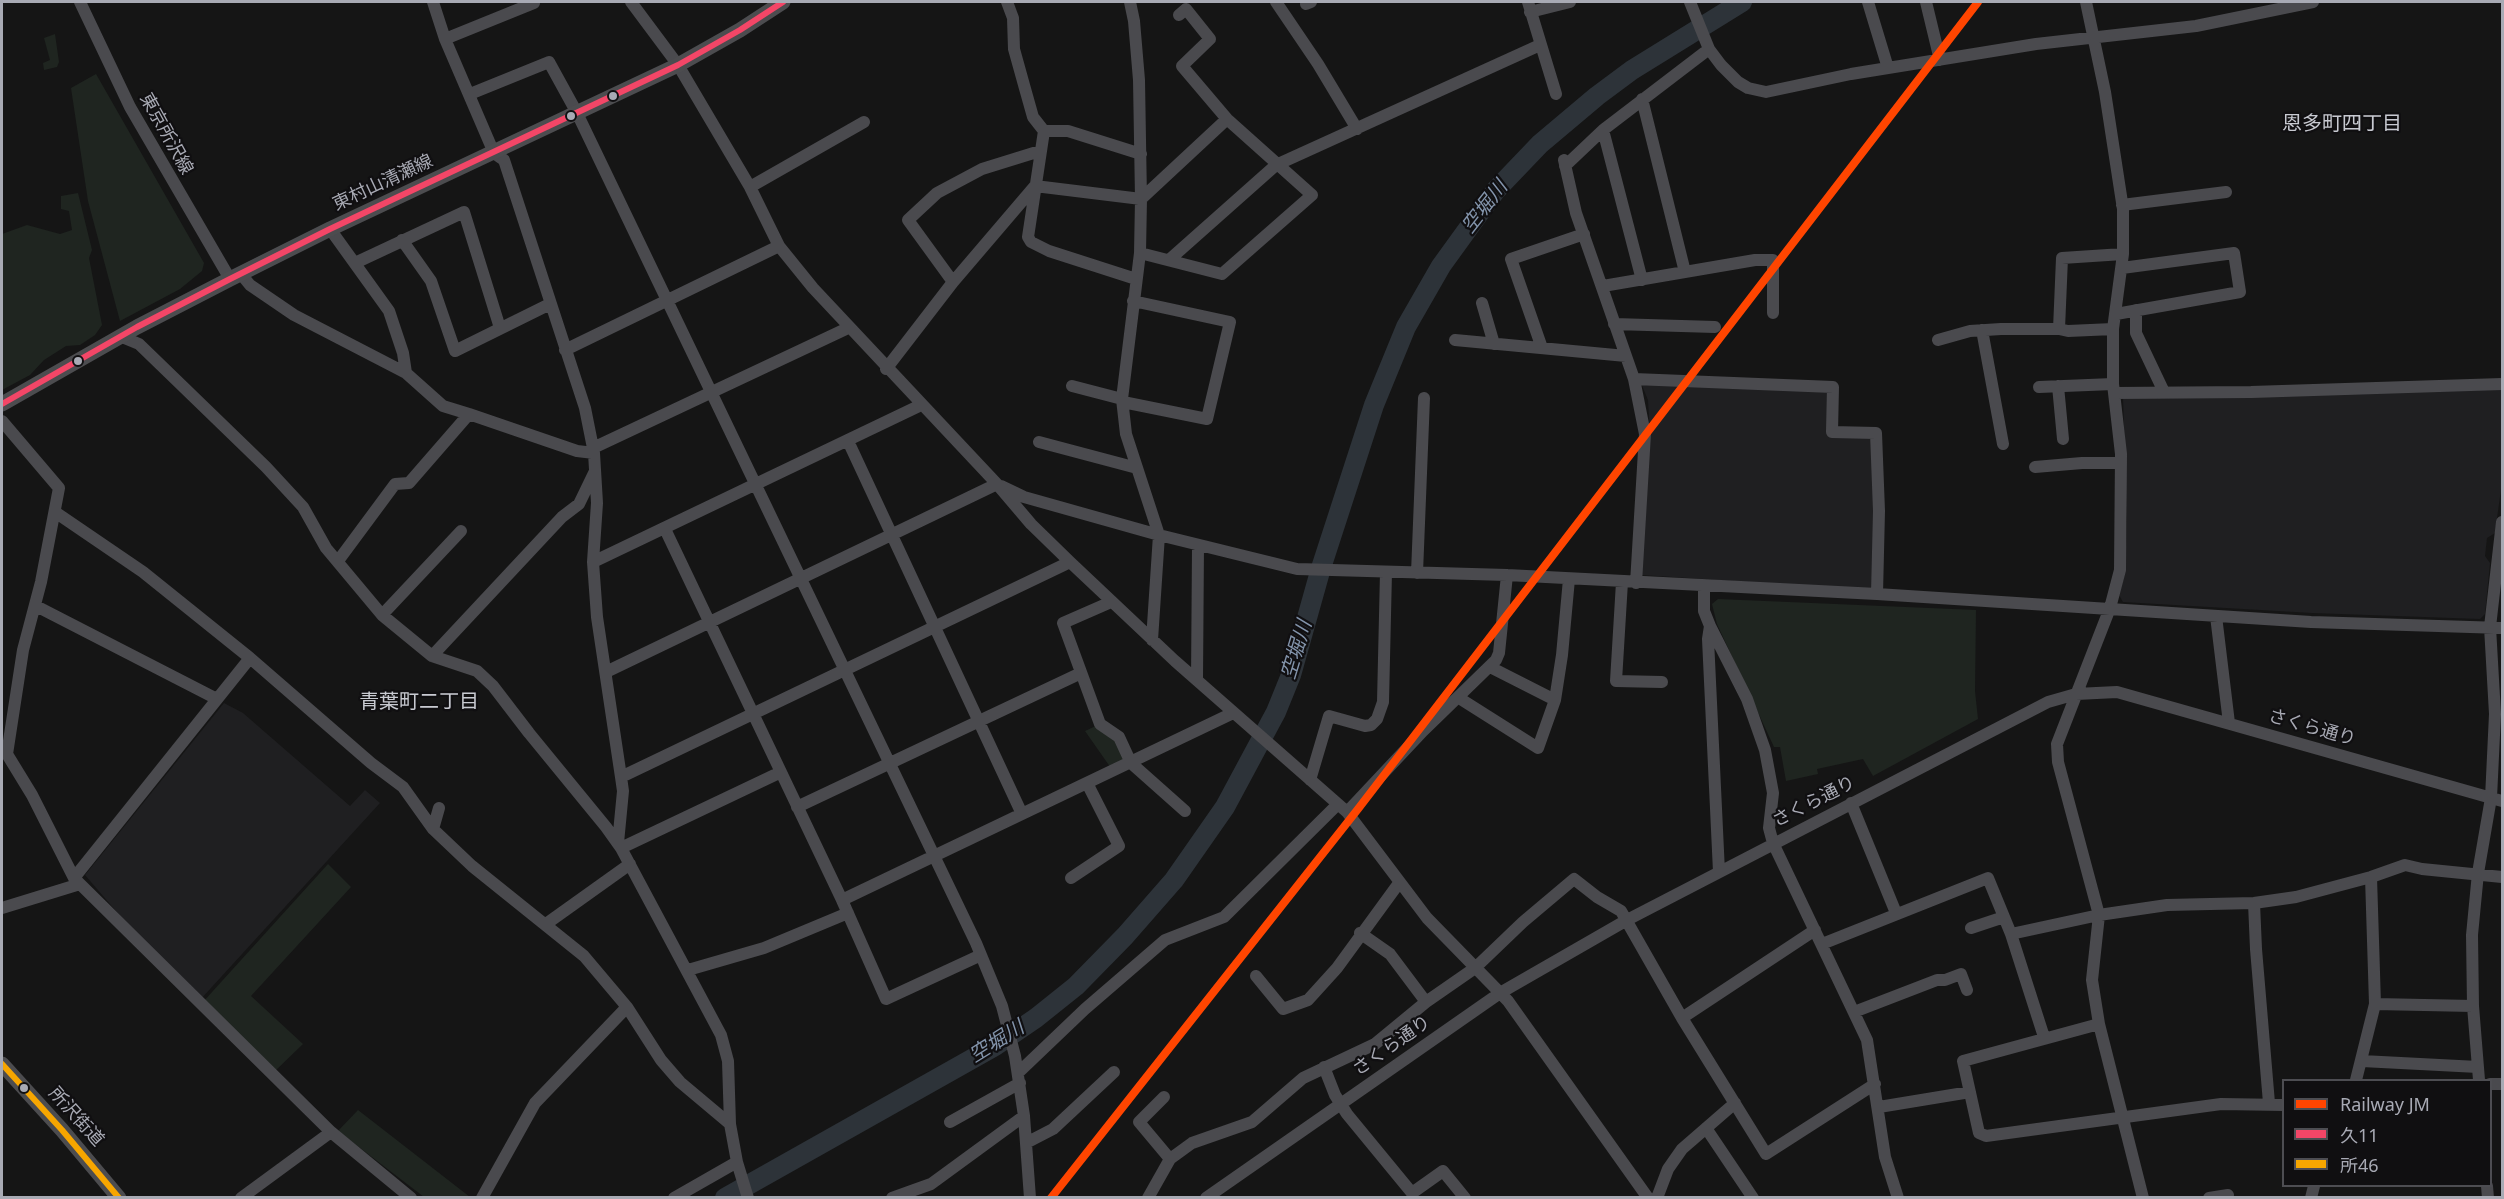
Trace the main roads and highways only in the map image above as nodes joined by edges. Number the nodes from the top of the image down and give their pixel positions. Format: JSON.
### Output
{"nodes":[{"id":1,"x":783,"y":2,"type":"edge"},
{"id":2,"x":2,"y":404,"type":"edge"},
{"id":3,"x":2,"y":1064,"type":"edge"},
{"id":4,"x":119,"y":1197,"type":"edge"}],
"edges":[{"from":1,"to":2,"type":"main road","name":"東村山清瀬線"},
{"from":3,"to":4,"type":"main road","name":"所沢街道"}]}
